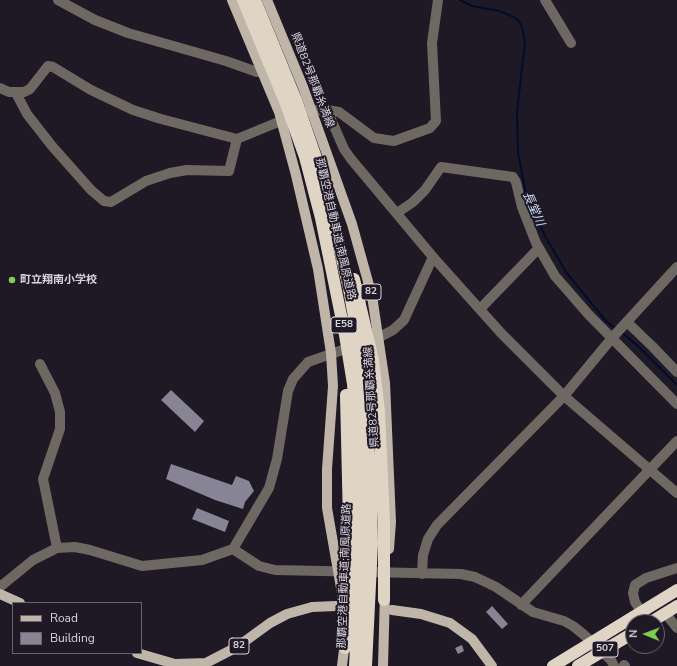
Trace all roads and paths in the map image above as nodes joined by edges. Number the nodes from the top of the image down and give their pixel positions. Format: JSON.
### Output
{"nodes":[{"id":1,"x":58,"y":0,"type":"edge"},
{"id":2,"x":232,"y":0,"type":"edge"},
{"id":3,"x":242,"y":0,"type":"edge"},
{"id":4,"x":255,"y":0,"type":"edge"},
{"id":5,"x":267,"y":0,"type":"edge"},
{"id":6,"x":438,"y":0,"type":"edge"},
{"id":7,"x":545,"y":0,"type":"edge"},
{"id":8,"x":571,"y":43,"type":"dead end"},
{"id":9,"x":263,"y":72,"type":"junction"},
{"id":10,"x":0,"y":88,"type":"edge"},
{"id":11,"x":16,"y":93,"type":"junction"},
{"id":12,"x":312,"y":110,"type":"junction"},
{"id":13,"x":327,"y":110,"type":"junction"},
{"id":14,"x":281,"y":120,"type":"junction"},
{"id":15,"x":237,"y":139,"type":"junction"},
{"id":16,"x":397,"y":213,"type":"junction"},
{"id":17,"x":326,"y":214,"type":"junction"},
{"id":18,"x":539,"y":248,"type":"junction"},
{"id":19,"x":433,"y":257,"type":"junction"},
{"id":20,"x":677,"y":267,"type":"edge"},
{"id":21,"x":480,"y":309,"type":"junction"},
{"id":22,"x":626,"y":322,"type":"junction"},
{"id":23,"x":379,"y":338,"type":"junction"},
{"id":24,"x":612,"y":338,"type":"junction"},
{"id":25,"x":331,"y":353,"type":"junction"},
{"id":26,"x":40,"y":364,"type":"dead end"},
{"id":27,"x":677,"y":372,"type":"edge"},
{"id":28,"x":564,"y":396,"type":"junction"},
{"id":29,"x":677,"y":404,"type":"edge"},
{"id":30,"x":677,"y":441,"type":"edge"},
{"id":31,"x":649,"y":470,"type":"junction"},
{"id":32,"x":677,"y":493,"type":"edge"},
{"id":33,"x":57,"y":548,"type":"junction"},
{"id":34,"x":233,"y":549,"type":"junction"},
{"id":35,"x":677,"y":568,"type":"edge"},
{"id":36,"x":422,"y":574,"type":"junction"},
{"id":37,"x":0,"y":587,"type":"edge"},
{"id":38,"x":677,"y":590,"type":"edge"},
{"id":39,"x":0,"y":594,"type":"edge"},
{"id":40,"x":384,"y":600,"type":"junction"},
{"id":41,"x":18,"y":602,"type":"edge"},
{"id":42,"x":521,"y":605,"type":"junction"},
{"id":43,"x":336,"y":606,"type":"dead end"},
{"id":44,"x":677,"y":606,"type":"edge"},
{"id":45,"x":392,"y":610,"type":"dead end"},
{"id":46,"x":641,"y":611,"type":"junction"},
{"id":47,"x":665,"y":613,"type":"joint"},
{"id":48,"x":677,"y":628,"type":"edge"},
{"id":49,"x":625,"y":638,"type":"edge"},
{"id":50,"x":345,"y":648,"type":"junction"},
{"id":51,"x":140,"y":654,"type":"edge"},
{"id":52,"x":613,"y":663,"type":"edge"},
{"id":53,"x":206,"y":664,"type":"edge"},
{"id":54,"x":342,"y":666,"type":"edge"},
{"id":55,"x":355,"y":666,"type":"edge"},
{"id":56,"x":366,"y":666,"type":"edge"},
{"id":57,"x":383,"y":666,"type":"edge"},
{"id":58,"x":492,"y":666,"type":"edge"},
{"id":59,"x":553,"y":666,"type":"edge"},
{"id":60,"x":578,"y":666,"type":"edge"}],
"edges":[{"from":1,"to":9,"type":"street"},
{"from":2,"to":9,"type":"main road"},
{"from":3,"to":17,"type":"highway","name":"那覇空港自動車道;南風原道路","number":"E58"},
{"from":4,"to":17,"type":"highway","name":"那覇空港自動車道;南風原道路","number":"E58"},
{"from":5,"to":12,"type":"main road","name":"県道82号那覇糸満線","number":"82"},
{"from":6,"to":13,"type":"street"},
{"from":7,"to":8,"type":"street"},
{"from":9,"to":14,"type":"main road"},
{"from":10,"to":11,"type":"street"},
{"from":11,"to":15,"type":"street"},
{"from":11,"to":15,"type":"street"},
{"from":12,"to":13,"type":"street"},
{"from":12,"to":14,"type":"street"},
{"from":12,"to":23,"type":"main road","name":"県道82号那覇糸満線","number":"82"},
{"from":13,"to":16,"type":"street"},
{"from":14,"to":15,"type":"street"},
{"from":14,"to":25,"type":"main road"},
{"from":16,"to":18,"type":"street"},
{"from":16,"to":19,"type":"street"},
{"from":17,"to":40,"type":"highway"},
{"from":17,"to":50,"type":"highway"},
{"from":17,"to":55,"type":"highway","name":"那覇空港自動車道;南風原道路","number":"E58"},
{"from":17,"to":56,"type":"highway","name":"那覇空港自動車道;南風原道路","number":"E58"},
{"from":18,"to":21,"type":"street"},
{"from":18,"to":24,"type":"street"},
{"from":19,"to":21,"type":"street"},
{"from":19,"to":23,"type":"street"},
{"from":20,"to":22,"type":"street"},
{"from":21,"to":28,"type":"street"},
{"from":22,"to":24,"type":"street"},
{"from":22,"to":27,"type":"street"},
{"from":23,"to":25,"type":"street"},
{"from":23,"to":40,"type":"main road","name":"県道82号那覇糸満線","number":"82"},
{"from":24,"to":28,"type":"street"},
{"from":24,"to":29,"type":"street"},
{"from":25,"to":34,"type":"street"},
{"from":25,"to":50,"type":"main road"},
{"from":26,"to":33,"type":"street"},
{"from":28,"to":31,"type":"street"},
{"from":28,"to":36,"type":"street"},
{"from":30,"to":31,"type":"street"},
{"from":31,"to":32,"type":"street"},
{"from":31,"to":42,"type":"street"},
{"from":33,"to":34,"type":"street"},
{"from":33,"to":37,"type":"street"},
{"from":34,"to":36,"type":"street"},
{"from":35,"to":46,"type":"street"},
{"from":36,"to":42,"type":"street"},
{"from":38,"to":46,"type":"highway","number":"507"},
{"from":39,"to":41,"type":"main road"},
{"from":40,"to":57,"type":"main road","name":"県道82号那覇糸満線","number":"82"},
{"from":42,"to":52,"type":"street"},
{"from":43,"to":53,"type":"main road","number":"82"},
{"from":44,"to":47,"type":"highway"},
{"from":45,"to":58,"type":"main road"},
{"from":46,"to":59,"type":"highway","number":"507"},
{"from":47,"to":48,"type":"street"},
{"from":49,"to":60,"type":"highway","number":"507"},
{"from":50,"to":54,"type":"main road"},
{"from":51,"to":53,"type":"main road","number":"82"}]}
